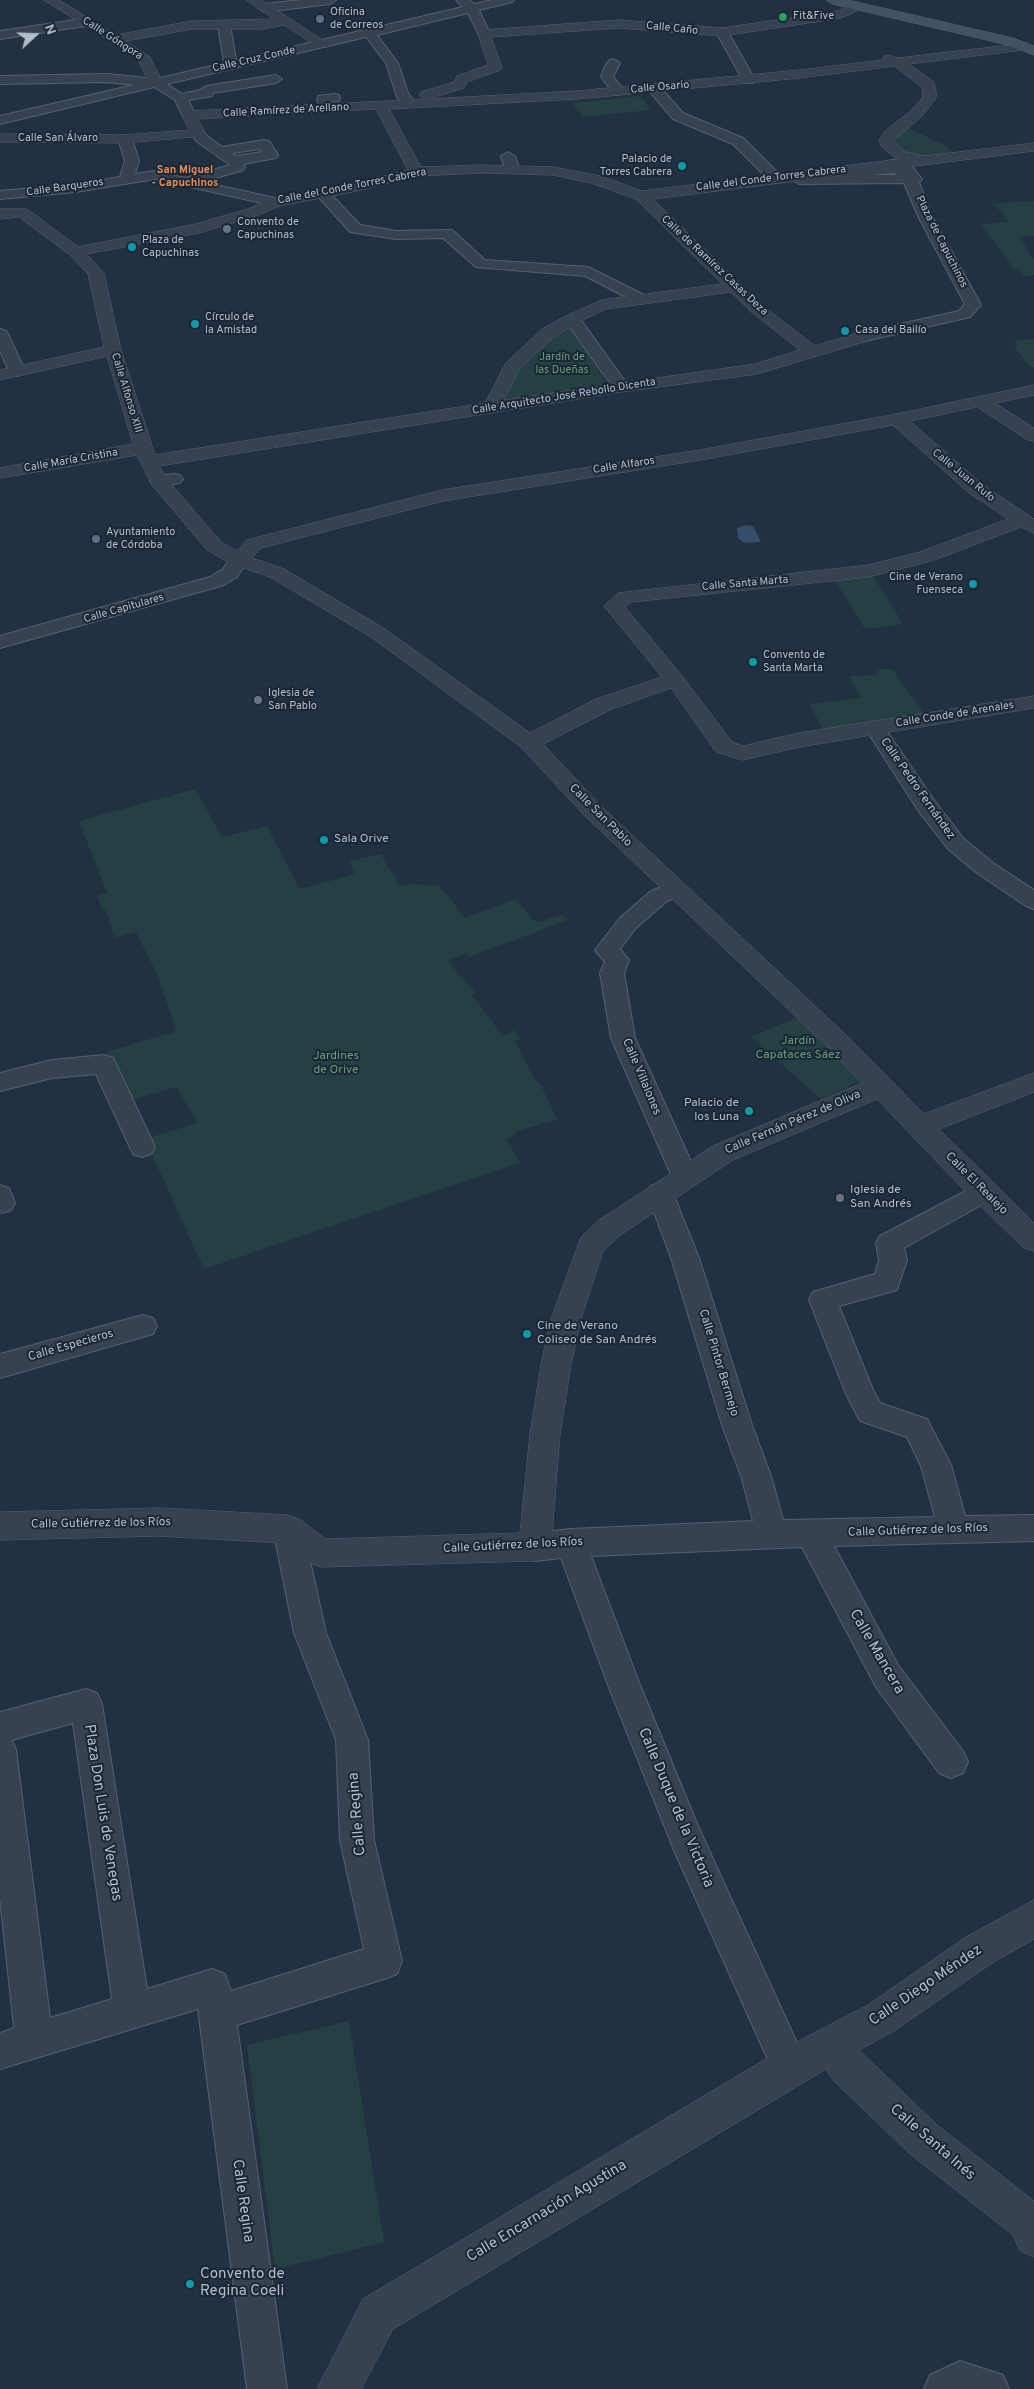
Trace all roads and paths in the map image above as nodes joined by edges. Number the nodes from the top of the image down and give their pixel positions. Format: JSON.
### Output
{"nodes":[{"id":1,"x":50,"y":0,"type":"edge"},
{"id":2,"x":252,"y":0,"type":"edge"},
{"id":3,"x":330,"y":0,"type":"edge"},
{"id":4,"x":508,"y":0,"type":"edge"},
{"id":5,"x":832,"y":0,"type":"edge"},
{"id":6,"x":467,"y":4,"type":"edge"},
{"id":7,"x":857,"y":6,"type":"junction"},
{"id":8,"x":264,"y":8,"type":"junction"},
{"id":9,"x":287,"y":21,"type":"junction"},
{"id":10,"x":88,"y":22,"type":"junction"},
{"id":11,"x":224,"y":25,"type":"junction"},
{"id":12,"x":722,"y":32,"type":"junction"},
{"id":13,"x":368,"y":33,"type":"junction"},
{"id":14,"x":484,"y":34,"type":"junction"},
{"id":15,"x":0,"y":35,"type":"edge"},
{"id":16,"x":116,"y":39,"type":"junction"},
{"id":17,"x":323,"y":44,"type":"junction"},
{"id":18,"x":1030,"y":46,"type":"edge"},
{"id":19,"x":875,"y":53,"type":"dead end"},
{"id":20,"x":897,"y":62,"type":"junction"},
{"id":21,"x":614,"y":63,"type":"dead end"},
{"id":22,"x":231,"y":66,"type":"junction"},
{"id":23,"x":0,"y":80,"type":"edge"},
{"id":24,"x":276,"y":80,"type":"dead end"},
{"id":25,"x":749,"y":80,"type":"junction"},
{"id":26,"x":156,"y":83,"type":"junction"},
{"id":27,"x":653,"y":88,"type":"junction"},
{"id":28,"x":619,"y":91,"type":"junction"},
{"id":29,"x":180,"y":98,"type":"junction"},
{"id":30,"x":409,"y":103,"type":"junction"},
{"id":31,"x":382,"y":106,"type":"junction"},
{"id":32,"x":189,"y":115,"type":"junction"},
{"id":33,"x":0,"y":120,"type":"edge"},
{"id":34,"x":198,"y":133,"type":"junction"},
{"id":35,"x":0,"y":138,"type":"edge"},
{"id":36,"x":120,"y":139,"type":"junction"},
{"id":37,"x":1034,"y":147,"type":"edge"},
{"id":38,"x":220,"y":152,"type":"junction"},
{"id":39,"x":233,"y":161,"type":"junction"},
{"id":40,"x":895,"y":161,"type":"junction"},
{"id":41,"x":416,"y":172,"type":"junction"},
{"id":42,"x":775,"y":178,"type":"junction"},
{"id":43,"x":909,"y":179,"type":"junction"},
{"id":44,"x":122,"y":180,"type":"junction"},
{"id":45,"x":188,"y":183,"type":"junction"},
{"id":46,"x":322,"y":193,"type":"junction"},
{"id":47,"x":6,"y":195,"type":"edge"},
{"id":48,"x":640,"y":196,"type":"junction"},
{"id":49,"x":275,"y":202,"type":"junction"},
{"id":50,"x":0,"y":214,"type":"edge"},
{"id":51,"x":27,"y":215,"type":"junction"},
{"id":52,"x":75,"y":252,"type":"junction"},
{"id":53,"x":735,"y":287,"type":"junction"},
{"id":54,"x":641,"y":299,"type":"junction"},
{"id":55,"x":973,"y":305,"type":"joint"},
{"id":56,"x":572,"y":319,"type":"junction"},
{"id":57,"x":0,"y":334,"type":"edge"},
{"id":58,"x":861,"y":338,"type":"joint"},
{"id":59,"x":113,"y":350,"type":"junction"},
{"id":60,"x":814,"y":353,"type":"junction"},
{"id":61,"x":17,"y":371,"type":"junction"},
{"id":62,"x":0,"y":375,"type":"edge"},
{"id":63,"x":621,"y":387,"type":"junction"},
{"id":64,"x":1025,"y":391,"type":"edge"},
{"id":65,"x":979,"y":401,"type":"junction"},
{"id":66,"x":491,"y":408,"type":"junction"},
{"id":67,"x":897,"y":419,"type":"junction"},
{"id":68,"x":1034,"y":436,"type":"edge"},
{"id":69,"x":145,"y":455,"type":"junction"},
{"id":70,"x":0,"y":473,"type":"edge"},
{"id":71,"x":1028,"y":524,"type":"edge"},
{"id":72,"x":240,"y":560,"type":"junction"},
{"id":73,"x":0,"y":642,"type":"edge"},
{"id":74,"x":675,"y":680,"type":"junction"},
{"id":75,"x":1034,"y":702,"type":"edge"},
{"id":76,"x":875,"y":728,"type":"junction"},
{"id":77,"x":529,"y":742,"type":"junction"},
{"id":78,"x":676,"y":889,"type":"junction"},
{"id":79,"x":1034,"y":901,"type":"edge"},
{"id":80,"x":0,"y":1082,"type":"edge"},
{"id":81,"x":1034,"y":1082,"type":"edge"},
{"id":82,"x":881,"y":1086,"type":"junction"},
{"id":83,"x":920,"y":1126,"type":"junction"},
{"id":84,"x":142,"y":1147,"type":"dead end"},
{"id":85,"x":685,"y":1177,"type":"junction"},
{"id":86,"x":983,"y":1192,"type":"junction"},
{"id":87,"x":660,"y":1193,"type":"junction"},
{"id":88,"x":1034,"y":1240,"type":"edge"},
{"id":89,"x":143,"y":1326,"type":"dead end"},
{"id":90,"x":0,"y":1366,"type":"edge"},
{"id":91,"x":0,"y":1526,"type":"edge"},
{"id":92,"x":953,"y":1528,"type":"junction"},
{"id":93,"x":1034,"y":1528,"type":"edge"},
{"id":94,"x":288,"y":1529,"type":"junction"},
{"id":95,"x":771,"y":1534,"type":"junction"},
{"id":96,"x":812,"y":1535,"type":"junction"},
{"id":97,"x":571,"y":1543,"type":"junction"},
{"id":98,"x":535,"y":1547,"type":"junction"},
{"id":99,"x":0,"y":1728,"type":"edge"},
{"id":100,"x":0,"y":1750,"type":"edge"},
{"id":101,"x":951,"y":1762,"type":"dead end"},
{"id":102,"x":1034,"y":1918,"type":"edge"},
{"id":103,"x":144,"y":2007,"type":"junction"},
{"id":104,"x":216,"y":2014,"type":"junction"},
{"id":105,"x":831,"y":2044,"type":"junction"},
{"id":106,"x":18,"y":2045,"type":"edge"},
{"id":107,"x":790,"y":2067,"type":"junction"},
{"id":108,"x":1034,"y":2238,"type":"edge"},
{"id":109,"x":267,"y":2389,"type":"edge"},
{"id":110,"x":338,"y":2389,"type":"edge"},
{"id":111,"x":944,"y":2389,"type":"edge"},
{"id":112,"x":989,"y":2389,"type":"edge"}],
"edges":[{"from":1,"to":10,"type":"street","name":"Calle Góngora"},
{"from":2,"to":8,"type":"street"},
{"from":3,"to":8,"type":"street"},
{"from":4,"to":6,"type":"street","name":"Calle Cruz Conde"},
{"from":5,"to":7,"type":"main road"},
{"from":6,"to":13,"type":"street","name":"Calle Cruz Conde"},
{"from":6,"to":14,"type":"street"},
{"from":7,"to":12,"type":"street","name":"Calle Caño"},
{"from":7,"to":18,"type":"main road"},
{"from":8,"to":9,"type":"street"},
{"from":9,"to":11,"type":"street"},
{"from":9,"to":17,"type":"street"},
{"from":10,"to":15,"type":"street"},
{"from":10,"to":16,"type":"street","name":"Calle Góngora"},
{"from":11,"to":16,"type":"street"},
{"from":11,"to":22,"type":"street"},
{"from":12,"to":14,"type":"street","name":"Calle Caño"},
{"from":12,"to":25,"type":"street"},
{"from":13,"to":17,"type":"street","name":"Calle Cruz Conde"},
{"from":13,"to":30,"type":"street"},
{"from":14,"to":30,"type":"street"},
{"from":16,"to":26,"type":"street","name":"Calle Góngora"},
{"from":17,"to":22,"type":"street","name":"Calle Cruz Conde"},
{"from":18,"to":20,"type":"street","name":"Calle Osario"},
{"from":19,"to":20,"type":"street"},
{"from":20,"to":25,"type":"street","name":"Calle Osario"},
{"from":20,"to":40,"type":"street"},
{"from":21,"to":28,"type":"street"},
{"from":22,"to":26,"type":"street","name":"Calle Cruz Conde"},
{"from":23,"to":26,"type":"street"},
{"from":24,"to":29,"type":"street"},
{"from":25,"to":27,"type":"street","name":"Calle Osario"},
{"from":26,"to":29,"type":"street"},
{"from":26,"to":33,"type":"street","name":"Calle Cruz Conde"},
{"from":27,"to":28,"type":"street","name":"Calle Osario"},
{"from":27,"to":42,"type":"street"},
{"from":28,"to":30,"type":"street","name":"Calle Osario"},
{"from":29,"to":32,"type":"street"},
{"from":30,"to":31,"type":"street","name":"Calle Osario"},
{"from":31,"to":32,"type":"street","name":"Calle Ramírez de Arellano"},
{"from":31,"to":41,"type":"street"},
{"from":32,"to":34,"type":"street"},
{"from":34,"to":36,"type":"street","name":"Calle San Álvaro"},
{"from":34,"to":38,"type":"street"},
{"from":35,"to":36,"type":"street","name":"Calle San Álvaro"},
{"from":36,"to":44,"type":"street"},
{"from":37,"to":40,"type":"street","name":"Calle del Conde Torres Cabrera"},
{"from":38,"to":39,"type":"street"},
{"from":38,"to":39,"type":"street"},
{"from":39,"to":45,"type":"street"},
{"from":40,"to":42,"type":"street","name":"Calle del Conde Torres Cabrera"},
{"from":40,"to":43,"type":"street","name":"Plaza de Capuchinos"},
{"from":40,"to":43,"type":"street"},
{"from":41,"to":46,"type":"street","name":"Calle del Conde Torres Cabrera"},
{"from":41,"to":48,"type":"street","name":"Calle del Conde Torres Cabrera"},
{"from":42,"to":48,"type":"street","name":"Calle del Conde Torres Cabrera"},
{"from":43,"to":55,"type":"street","name":"Plaza de Capuchinos"},
{"from":44,"to":45,"type":"street","name":"Calle Barqueros"},
{"from":44,"to":47,"type":"street","name":"Calle Barqueros"},
{"from":45,"to":49,"type":"street","name":"Calle Barqueros"},
{"from":46,"to":49,"type":"street","name":"Calle del Conde Torres Cabrera"},
{"from":46,"to":54,"type":"street"},
{"from":47,"to":51,"type":"street"},
{"from":48,"to":53,"type":"street","name":"Calle de Ramírez Casas Deza"},
{"from":49,"to":52,"type":"street","name":"Calle del Conde Torres Cabrera"},
{"from":50,"to":51,"type":"street"},
{"from":51,"to":52,"type":"street","name":"Calle Alfonso XIII"},
{"from":52,"to":59,"type":"street","name":"Calle Alfonso XIII"},
{"from":53,"to":54,"type":"street"},
{"from":53,"to":60,"type":"street","name":"Calle de Ramírez Casas Deza"},
{"from":54,"to":56,"type":"street"},
{"from":55,"to":58,"type":"street","name":"Calle Arquitecto José Rebollo Dicenta"},
{"from":56,"to":63,"type":"street"},
{"from":56,"to":66,"type":"street"},
{"from":57,"to":61,"type":"street"},
{"from":58,"to":60,"type":"street","name":"Calle Arquitecto José Rebollo Dicenta"},
{"from":59,"to":61,"type":"street"},
{"from":59,"to":69,"type":"street","name":"Calle Alfonso XIII"},
{"from":60,"to":63,"type":"street","name":"Calle Arquitecto José Rebollo Dicenta"},
{"from":61,"to":62,"type":"street"},
{"from":63,"to":66,"type":"street","name":"Calle Arquitecto José Rebollo Dicenta"},
{"from":64,"to":65,"type":"street","name":"Calle Alfaros"},
{"from":65,"to":67,"type":"street","name":"Calle Alfaros"},
{"from":65,"to":68,"type":"street"},
{"from":66,"to":69,"type":"street","name":"Calle Arquitecto José Rebollo Dicenta"},
{"from":67,"to":71,"type":"street","name":"Calle Juan Rufo"},
{"from":67,"to":72,"type":"street","name":"Calle Alfaros"},
{"from":69,"to":70,"type":"street","name":"Calle María Cristina"},
{"from":69,"to":72,"type":"street","name":"Calle Alfonso XIII"},
{"from":71,"to":74,"type":"street","name":"Calle Santa Marta"},
{"from":72,"to":73,"type":"street","name":"Calle Capitulares"},
{"from":72,"to":77,"type":"street","name":"Calle San Pablo"},
{"from":74,"to":76,"type":"street","name":"Calle Santa Marta"},
{"from":74,"to":77,"type":"street"},
{"from":75,"to":76,"type":"street","name":"Calle Conde de Arenales"},
{"from":76,"to":79,"type":"street","name":"Calle Pedro Fernández"},
{"from":77,"to":78,"type":"street","name":"Calle San Pablo"},
{"from":78,"to":82,"type":"street","name":"Calle San Pablo"},
{"from":78,"to":85,"type":"street","name":"Calle Villalones"},
{"from":80,"to":84,"type":"street"},
{"from":81,"to":83,"type":"street"},
{"from":82,"to":83,"type":"street","name":"Calle San Pablo"},
{"from":82,"to":85,"type":"street","name":"Calle Fernán Pérez de Oliva"},
{"from":83,"to":86,"type":"street","name":"Calle El Realejo"},
{"from":85,"to":87,"type":"street","name":"Calle Fernán Pérez de Oliva"},
{"from":86,"to":88,"type":"street","name":"Calle El Realejo"},
{"from":86,"to":92,"type":"street"},
{"from":87,"to":95,"type":"street","name":"Calle Pintor Bermejo"},
{"from":87,"to":98,"type":"street","name":"Calle Fernán Pérez de Oliva"},
{"from":89,"to":90,"type":"street","name":"Calle Especieros"},
{"from":91,"to":94,"type":"street","name":"Calle Gutiérrez de los Ríos"},
{"from":92,"to":93,"type":"street","name":"Calle Gutiérrez de los Ríos"},
{"from":92,"to":96,"type":"street","name":"Calle Gutiérrez de los Ríos"},
{"from":94,"to":98,"type":"street","name":"Calle Gutiérrez de los Ríos"},
{"from":94,"to":104,"type":"street","name":"Calle Regina"},
{"from":95,"to":96,"type":"street","name":"Calle Gutiérrez de los Ríos"},
{"from":95,"to":97,"type":"street","name":"Calle Gutiérrez de los Ríos"},
{"from":96,"to":101,"type":"street","name":"Calle Mancera"},
{"from":97,"to":98,"type":"street","name":"Calle Gutiérrez de los Ríos"},
{"from":97,"to":107,"type":"street","name":"Calle Duque de la Victoria"},
{"from":99,"to":103,"type":"street","name":"Plaza Don Luis de Venegas"},
{"from":100,"to":106,"type":"street"},
{"from":102,"to":105,"type":"street","name":"Calle Diego Méndez"},
{"from":103,"to":104,"type":"street","name":"Calle Regina"},
{"from":103,"to":106,"type":"street"},
{"from":104,"to":109,"type":"street","name":"Calle Regina"},
{"from":105,"to":107,"type":"street","name":"Calle Diego Méndez"},
{"from":105,"to":108,"type":"street","name":"Calle Santa Inés"},
{"from":107,"to":110,"type":"street","name":"Calle Encarnación Agustina"},
{"from":111,"to":112,"type":"street"}]}
